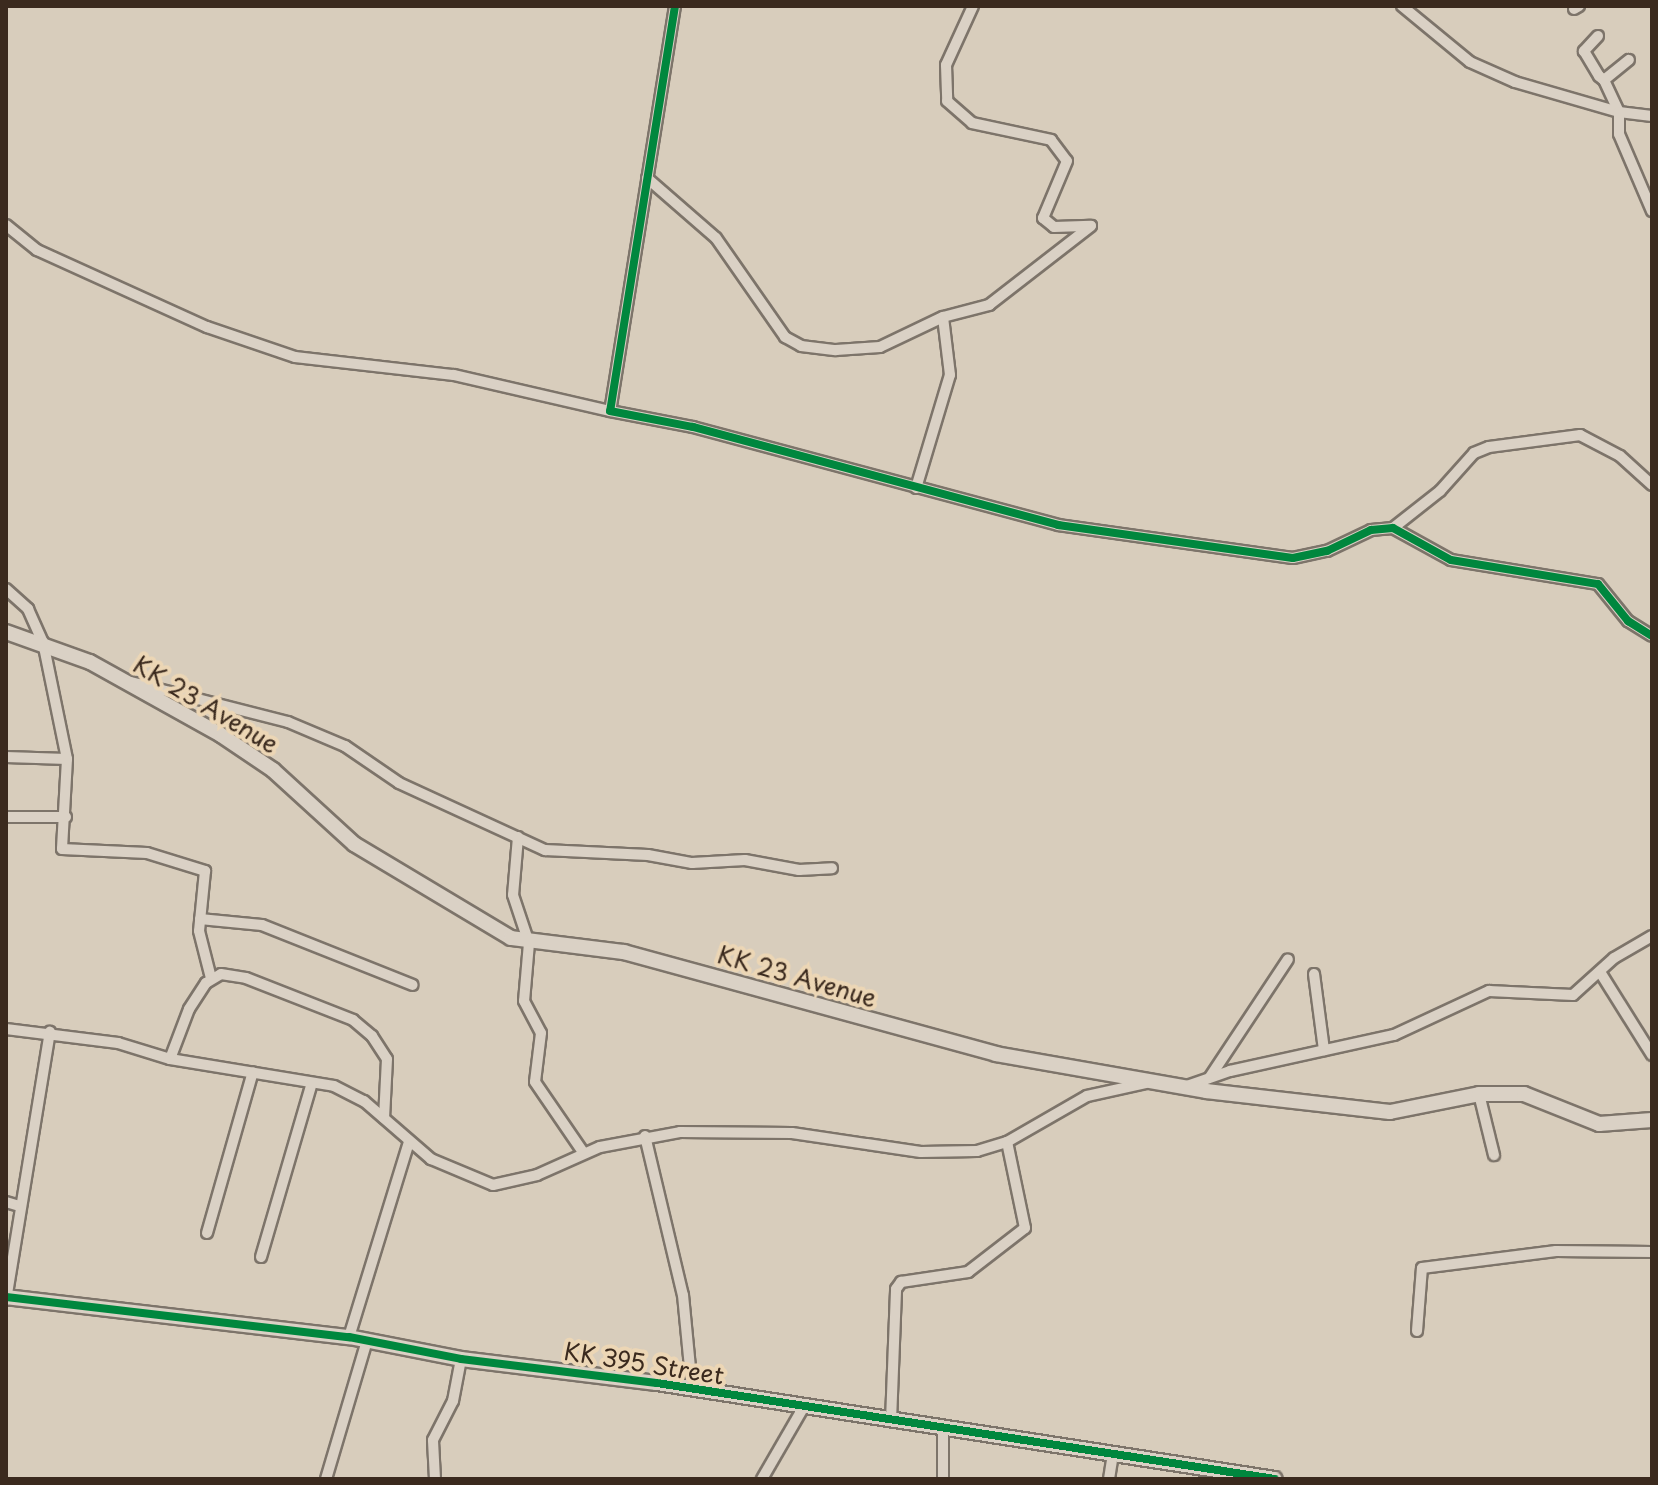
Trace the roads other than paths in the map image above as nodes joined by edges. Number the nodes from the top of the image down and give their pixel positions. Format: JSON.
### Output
{"nodes":[{"id":1,"x":675,"y":6,"type":"edge"},
{"id":2,"x":973,"y":6,"type":"edge"},
{"id":3,"x":1402,"y":6,"type":"edge"},
{"id":4,"x":1598,"y":36,"type":"dead end"},
{"id":5,"x":1629,"y":60,"type":"dead end"},
{"id":6,"x":1604,"y":80,"type":"junction"},
{"id":7,"x":1619,"y":112,"type":"junction"},
{"id":8,"x":1652,"y":116,"type":"edge"},
{"id":9,"x":647,"y":178,"type":"junction"},
{"id":10,"x":1652,"y":211,"type":"edge"},
{"id":11,"x":6,"y":225,"type":"edge"},
{"id":12,"x":943,"y":317,"type":"junction"},
{"id":13,"x":610,"y":411,"type":"junction"},
{"id":14,"x":1652,"y":485,"type":"edge"},
{"id":15,"x":916,"y":488,"type":"junction"},
{"id":16,"x":1393,"y":528,"type":"junction"},
{"id":17,"x":6,"y":589,"type":"edge"},
{"id":18,"x":6,"y":632,"type":"edge"},
{"id":19,"x":1652,"y":636,"type":"edge"},
{"id":20,"x":43,"y":642,"type":"junction"},
{"id":21,"x":125,"y":681,"type":"junction"},
{"id":22,"x":6,"y":757,"type":"edge"},
{"id":23,"x":67,"y":759,"type":"junction"},
{"id":24,"x":6,"y":817,"type":"edge"},
{"id":25,"x":66,"y":817,"type":"junction"},
{"id":26,"x":518,"y":837,"type":"junction"},
{"id":27,"x":832,"y":868,"type":"dead end"},
{"id":28,"x":200,"y":919,"type":"junction"},
{"id":29,"x":1652,"y":936,"type":"edge"},
{"id":30,"x":529,"y":943,"type":"junction"},
{"id":31,"x":1288,"y":959,"type":"dead end"},
{"id":32,"x":1600,"y":972,"type":"junction"},
{"id":33,"x":1314,"y":974,"type":"dead end"},
{"id":34,"x":211,"y":978,"type":"junction"},
{"id":35,"x":413,"y":985,"type":"dead end"},
{"id":36,"x":6,"y":1029,"type":"edge"},
{"id":37,"x":50,"y":1032,"type":"junction"},
{"id":38,"x":1324,"y":1050,"type":"junction"},
{"id":39,"x":1652,"y":1055,"type":"edge"},
{"id":40,"x":170,"y":1059,"type":"junction"},
{"id":41,"x":253,"y":1072,"type":"junction"},
{"id":42,"x":1210,"y":1077,"type":"junction"},
{"id":43,"x":1151,"y":1082,"type":"junction"},
{"id":44,"x":312,"y":1083,"type":"junction"},
{"id":45,"x":1183,"y":1087,"type":"junction"},
{"id":46,"x":1479,"y":1094,"type":"junction"},
{"id":47,"x":384,"y":1118,"type":"junction"},
{"id":48,"x":1652,"y":1120,"type":"edge"},
{"id":49,"x":645,"y":1136,"type":"junction"},
{"id":50,"x":409,"y":1142,"type":"junction"},
{"id":51,"x":1007,"y":1142,"type":"junction"},
{"id":52,"x":583,"y":1152,"type":"junction"},
{"id":53,"x":1494,"y":1155,"type":"dead end"},
{"id":54,"x":6,"y":1202,"type":"edge"},
{"id":55,"x":19,"y":1206,"type":"junction"},
{"id":56,"x":207,"y":1233,"type":"dead end"},
{"id":57,"x":1652,"y":1252,"type":"edge"},
{"id":58,"x":261,"y":1257,"type":"dead end"},
{"id":59,"x":6,"y":1299,"type":"edge"},
{"id":60,"x":1417,"y":1331,"type":"dead end"},
{"id":61,"x":349,"y":1337,"type":"junction"},
{"id":62,"x":367,"y":1341,"type":"junction"},
{"id":63,"x":461,"y":1359,"type":"junction"},
{"id":64,"x":692,"y":1389,"type":"junction"},
{"id":65,"x":803,"y":1408,"type":"junction"},
{"id":66,"x":891,"y":1421,"type":"junction"},
{"id":67,"x":943,"y":1430,"type":"junction"},
{"id":68,"x":1113,"y":1455,"type":"junction"},
{"id":69,"x":326,"y":1479,"type":"edge"},
{"id":70,"x":435,"y":1479,"type":"edge"},
{"id":71,"x":762,"y":1479,"type":"edge"},
{"id":72,"x":943,"y":1479,"type":"edge"},
{"id":73,"x":1109,"y":1479,"type":"edge"},
{"id":74,"x":1275,"y":1479,"type":"edge"}],
"edges":[{"from":1,"to":9,"type":"street"},
{"from":2,"to":12,"type":"street"},
{"from":3,"to":7,"type":"street"},
{"from":4,"to":6,"type":"street"},
{"from":5,"to":6,"type":"street"},
{"from":6,"to":7,"type":"street"},
{"from":7,"to":8,"type":"street"},
{"from":7,"to":10,"type":"street"},
{"from":9,"to":12,"type":"street"},
{"from":9,"to":13,"type":"street"},
{"from":11,"to":13,"type":"street"},
{"from":12,"to":15,"type":"street"},
{"from":13,"to":15,"type":"street"},
{"from":14,"to":16,"type":"street"},
{"from":15,"to":16,"type":"street"},
{"from":16,"to":19,"type":"street"},
{"from":17,"to":20,"type":"street"},
{"from":18,"to":20,"type":"main road","name":"KK 23 Avenue"},
{"from":20,"to":21,"type":"main road","name":"KK 23 Avenue"},
{"from":20,"to":23,"type":"street"},
{"from":21,"to":26,"type":"street"},
{"from":21,"to":30,"type":"main road","name":"KK 23 Avenue"},
{"from":22,"to":23,"type":"street"},
{"from":23,"to":25,"type":"street"},
{"from":24,"to":25,"type":"street"},
{"from":25,"to":28,"type":"street"},
{"from":26,"to":27,"type":"street"},
{"from":26,"to":30,"type":"street"},
{"from":28,"to":34,"type":"street"},
{"from":28,"to":35,"type":"street"},
{"from":29,"to":32,"type":"street"},
{"from":30,"to":43,"type":"main road","name":"KK 23 Avenue"},
{"from":30,"to":52,"type":"street"},
{"from":31,"to":42,"type":"street"},
{"from":32,"to":38,"type":"street"},
{"from":32,"to":39,"type":"street"},
{"from":33,"to":38,"type":"street"},
{"from":34,"to":40,"type":"street"},
{"from":34,"to":47,"type":"street"},
{"from":36,"to":37,"type":"street"},
{"from":37,"to":40,"type":"street"},
{"from":37,"to":55,"type":"street"},
{"from":38,"to":42,"type":"street"},
{"from":40,"to":41,"type":"street"},
{"from":41,"to":44,"type":"street"},
{"from":41,"to":56,"type":"street"},
{"from":42,"to":45,"type":"street"},
{"from":43,"to":45,"type":"main road","name":"KK 23 Avenue"},
{"from":43,"to":51,"type":"street"},
{"from":44,"to":47,"type":"street"},
{"from":44,"to":58,"type":"street"},
{"from":45,"to":46,"type":"main road","name":"KK 23 Avenue"},
{"from":46,"to":48,"type":"main road","name":"KK 23 Avenue"},
{"from":46,"to":53,"type":"street"},
{"from":47,"to":50,"type":"street"},
{"from":49,"to":51,"type":"street"},
{"from":49,"to":52,"type":"street"},
{"from":49,"to":64,"type":"street"},
{"from":50,"to":52,"type":"street"},
{"from":50,"to":61,"type":"street"},
{"from":51,"to":66,"type":"street"},
{"from":54,"to":55,"type":"street"},
{"from":55,"to":59,"type":"street"},
{"from":57,"to":60,"type":"street"},
{"from":59,"to":61,"type":"main road","name":"KK 395 Street"},
{"from":61,"to":62,"type":"main road","name":"KK 395 Street"},
{"from":62,"to":63,"type":"main road","name":"KK 395 Street"},
{"from":62,"to":69,"type":"street"},
{"from":63,"to":64,"type":"main road","name":"KK 395 Street"},
{"from":63,"to":70,"type":"street"},
{"from":64,"to":65,"type":"main road","name":"KK 395 Street"},
{"from":65,"to":66,"type":"main road","name":"KK 395 Street"},
{"from":65,"to":71,"type":"street"},
{"from":66,"to":67,"type":"main road","name":"KK 395 Street"},
{"from":67,"to":68,"type":"main road","name":"KK 395 Street"},
{"from":67,"to":72,"type":"street"},
{"from":68,"to":73,"type":"street"},
{"from":68,"to":74,"type":"main road","name":"KK 395 Street"}]}
